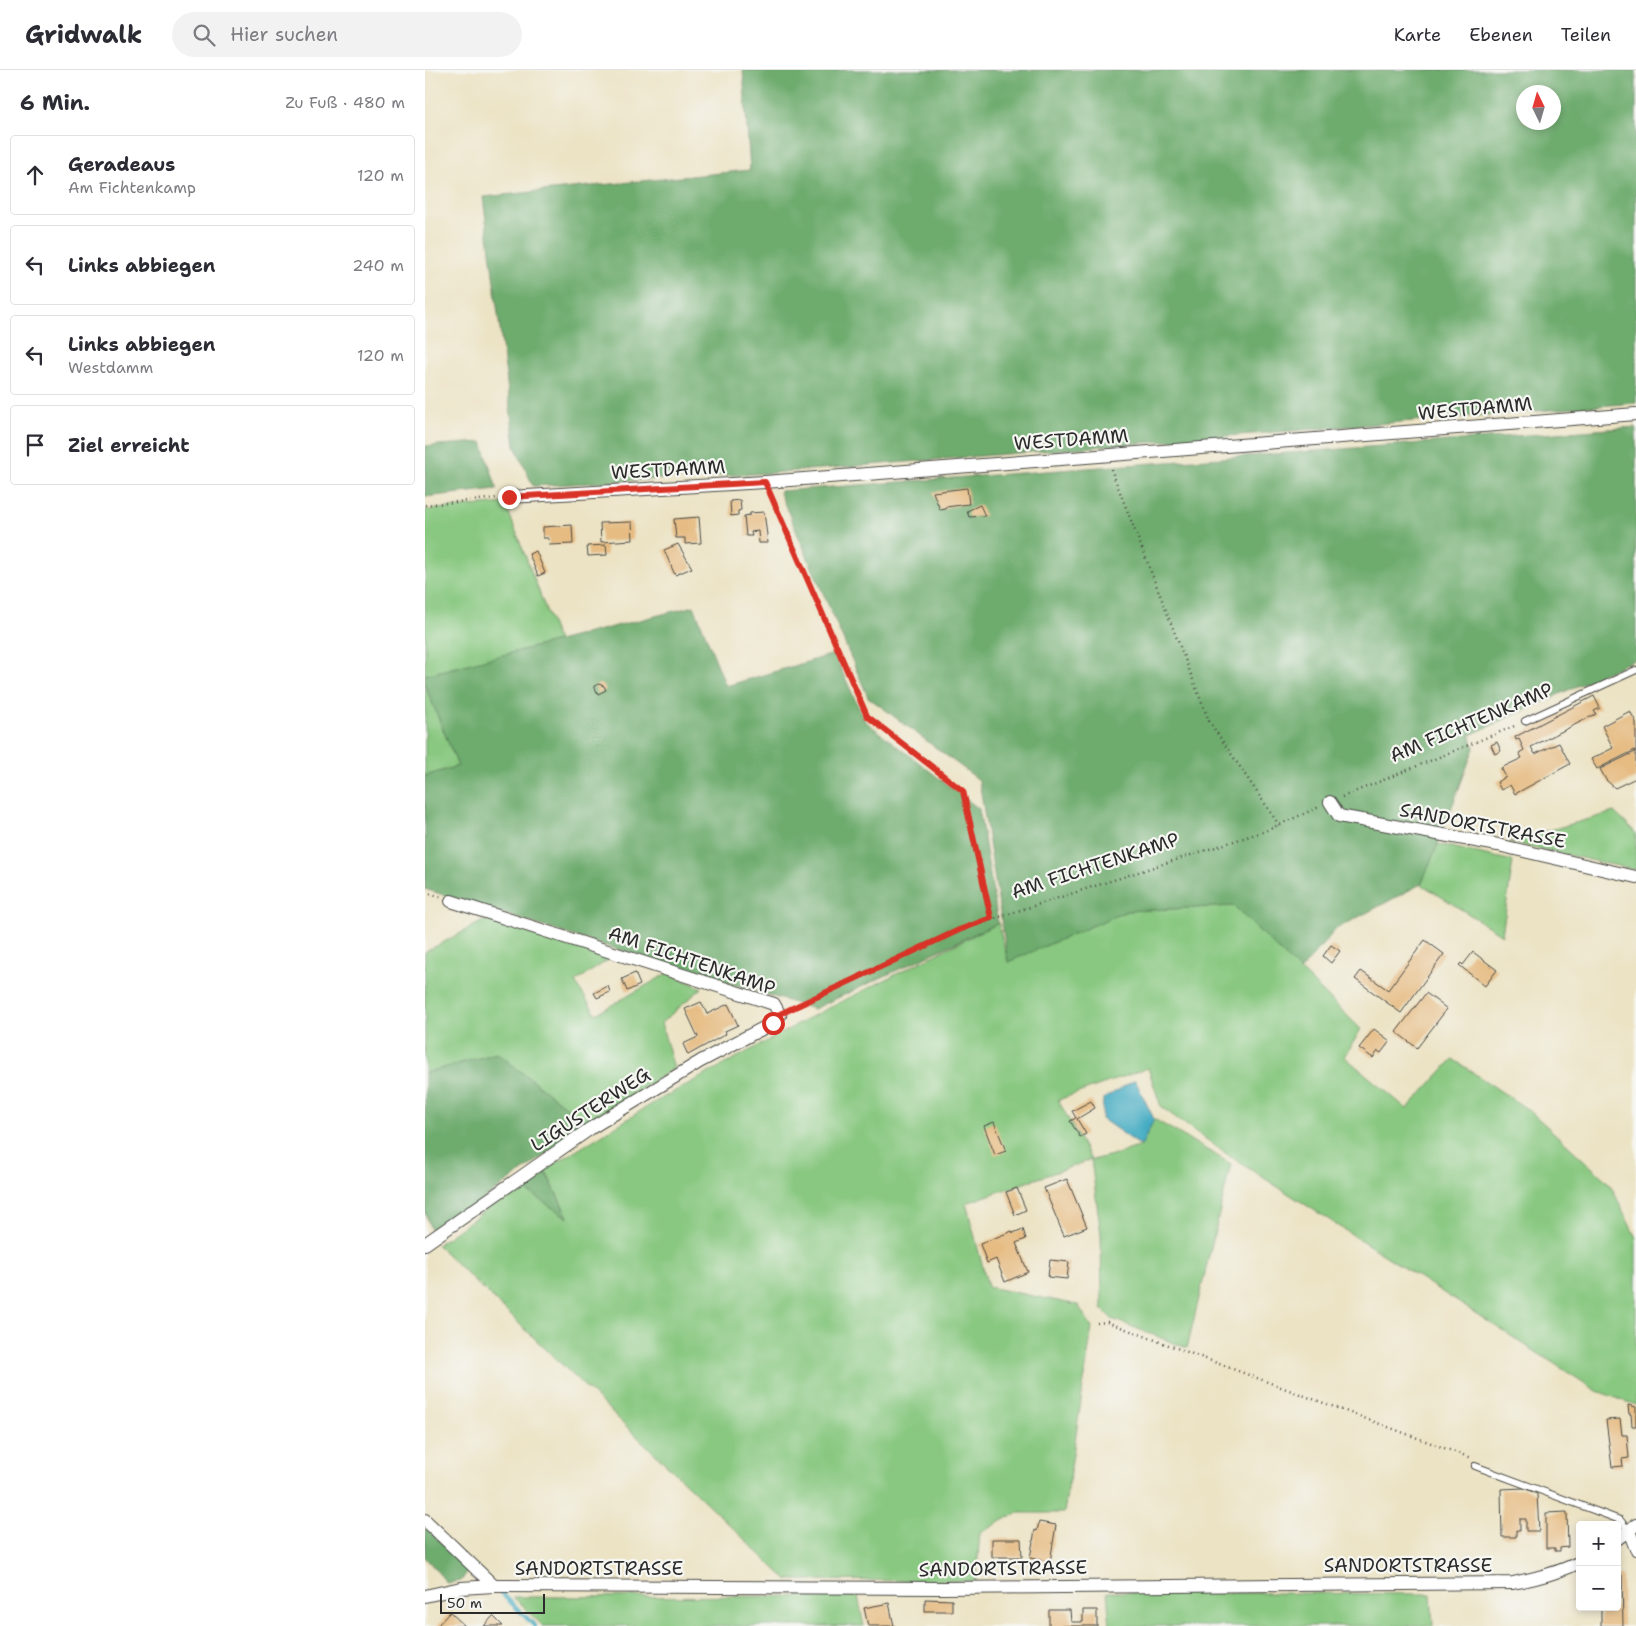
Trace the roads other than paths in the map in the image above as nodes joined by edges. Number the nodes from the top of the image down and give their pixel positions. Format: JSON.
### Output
{"nodes":[{"id":1,"x":1636,"y":414,"type":"edge"},
{"id":2,"x":509,"y":497,"type":"road end"},
{"id":3,"x":1636,"y":670,"type":"edge"},
{"id":4,"x":1525,"y":722,"type":"road end"},
{"id":5,"x":1330,"y":802,"type":"road end"},
{"id":6,"x":1636,"y":877,"type":"edge"},
{"id":7,"x":451,"y":901,"type":"dead end"},
{"id":8,"x":780,"y":1014,"type":"joint"},
{"id":9,"x":425,"y":1244,"type":"edge"},
{"id":10,"x":1475,"y":1466,"type":"road end"},
{"id":11,"x":425,"y":1520,"type":"edge"},
{"id":12,"x":1632,"y":1528,"type":"edge"},
{"id":13,"x":1621,"y":1536,"type":"edge"},
{"id":14,"x":1636,"y":1549,"type":"edge"},
{"id":15,"x":1576,"y":1564,"type":"edge"},
{"id":16,"x":494,"y":1586,"type":"junction"},
{"id":17,"x":425,"y":1596,"type":"edge"}],
"edges":[{"from":1,"to":2,"type":"street","name":"WESTDAMM"},
{"from":3,"to":4,"type":"lane","name":"AM FICHTENKAMP"},
{"from":5,"to":6,"type":"street","name":"SANDORTSTRASSE"},
{"from":7,"to":8,"type":"street","name":"AM FICHTENKAMP"},
{"from":8,"to":9,"type":"street","name":"LIGUSTERWEG"},
{"from":10,"to":12,"type":"lane"},
{"from":11,"to":16,"type":"street"},
{"from":12,"to":13,"type":"street"},
{"from":12,"to":14,"type":"street"},
{"from":15,"to":16,"type":"street","name":"SANDORTSTRASSE"},
{"from":16,"to":17,"type":"street","name":"SANDORTSTRASSE"}]}
